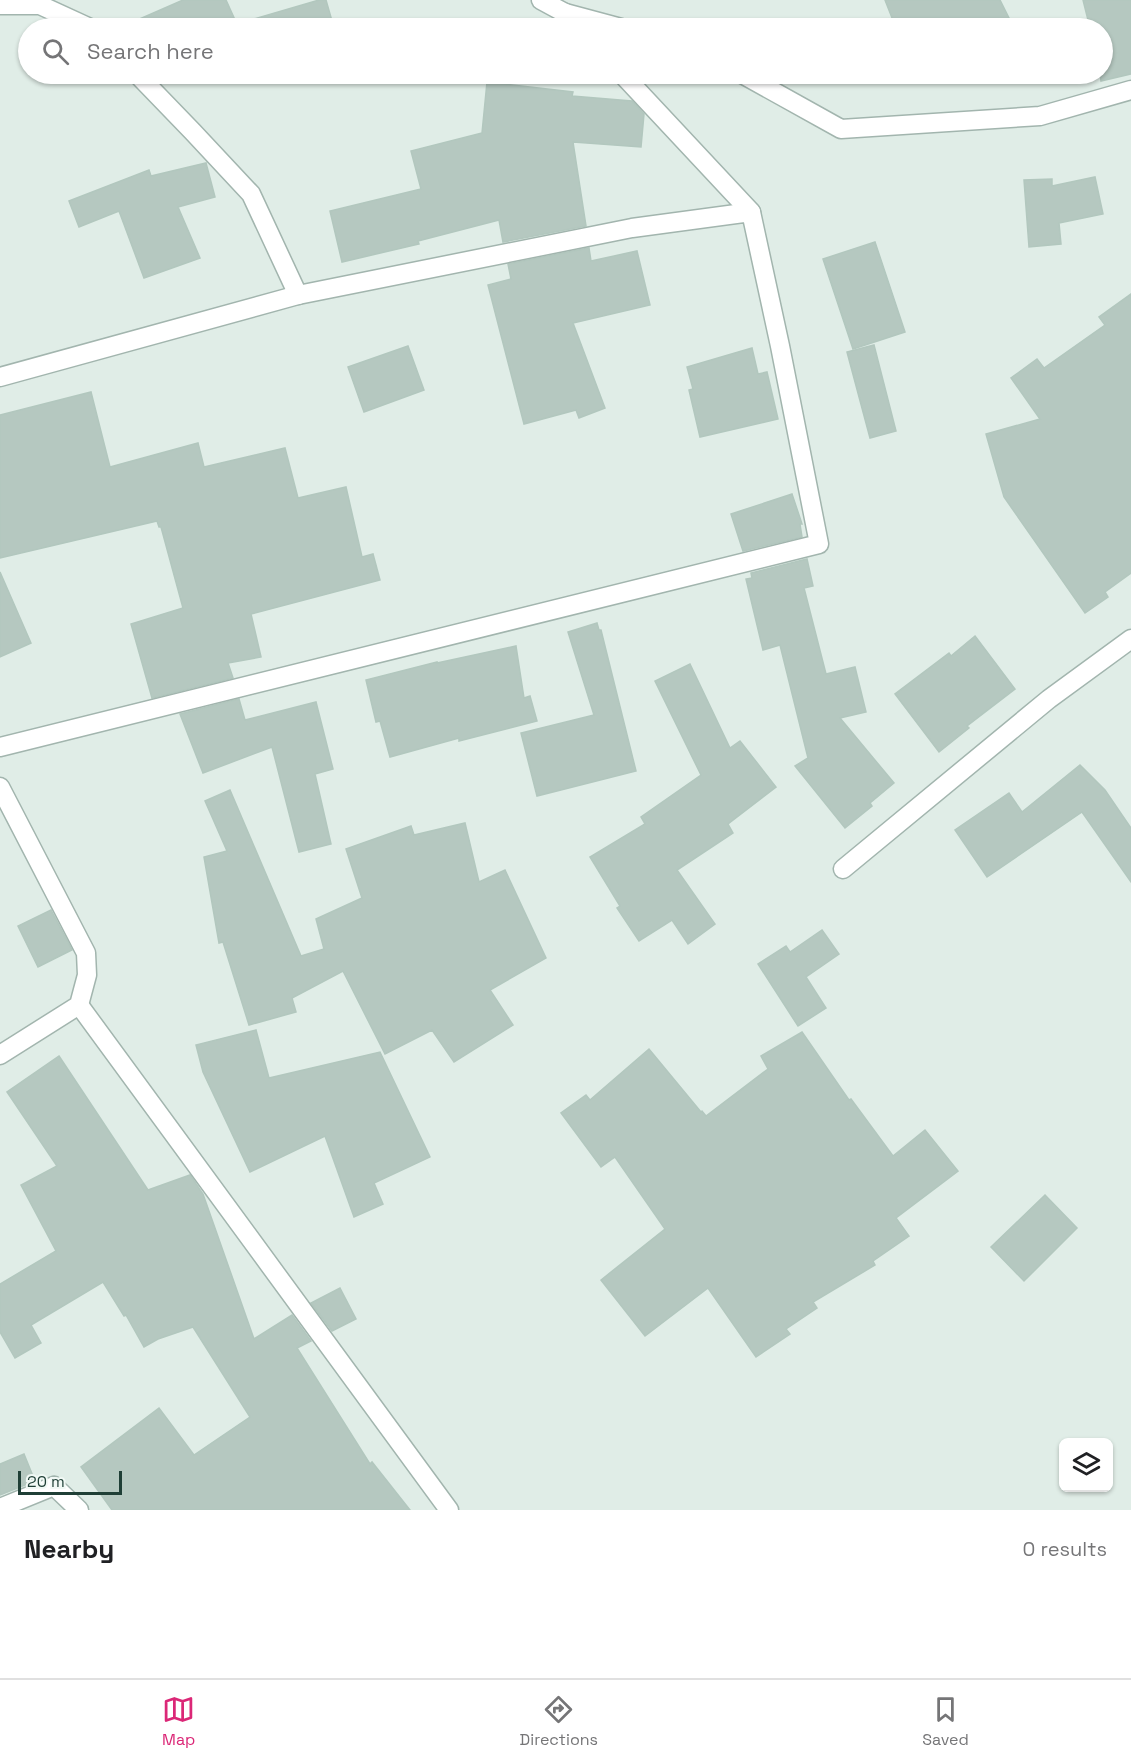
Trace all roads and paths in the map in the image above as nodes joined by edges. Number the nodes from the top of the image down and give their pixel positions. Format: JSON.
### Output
{"nodes":[{"id":1,"x":541,"y":0,"type":"edge"},
{"id":2,"x":0,"y":5,"type":"edge"},
{"id":3,"x":566,"y":13,"type":"junction"},
{"id":4,"x":68,"y":18,"type":"edge"},
{"id":5,"x":571,"y":18,"type":"edge"},
{"id":6,"x":584,"y":18,"type":"edge"},
{"id":7,"x":146,"y":84,"type":"edge"},
{"id":8,"x":631,"y":84,"type":"edge"},
{"id":9,"x":760,"y":84,"type":"edge"},
{"id":10,"x":1131,"y":90,"type":"edge"},
{"id":11,"x":751,"y":212,"type":"junction"},
{"id":12,"x":298,"y":295,"type":"junction"},
{"id":13,"x":0,"y":377,"type":"edge"},
{"id":14,"x":1131,"y":639,"type":"edge"},
{"id":15,"x":0,"y":747,"type":"edge"},
{"id":16,"x":0,"y":787,"type":"edge"},
{"id":17,"x":843,"y":869,"type":"dead end"},
{"id":18,"x":79,"y":1005,"type":"junction"},
{"id":19,"x":0,"y":1054,"type":"edge"},
{"id":20,"x":0,"y":1508,"type":"edge"},
{"id":21,"x":79,"y":1510,"type":"edge"},
{"id":22,"x":449,"y":1510,"type":"edge"}],
"edges":[{"from":1,"to":3,"type":"street"},
{"from":2,"to":4,"type":"street"},
{"from":3,"to":5,"type":"street"},
{"from":3,"to":6,"type":"street"},
{"from":7,"to":12,"type":"street"},
{"from":8,"to":11,"type":"street"},
{"from":9,"to":10,"type":"street"},
{"from":11,"to":12,"type":"street"},
{"from":11,"to":15,"type":"street"},
{"from":12,"to":13,"type":"street"},
{"from":14,"to":17,"type":"street"},
{"from":16,"to":18,"type":"street"},
{"from":18,"to":19,"type":"street"},
{"from":18,"to":22,"type":"street"},
{"from":20,"to":21,"type":"street"}]}
